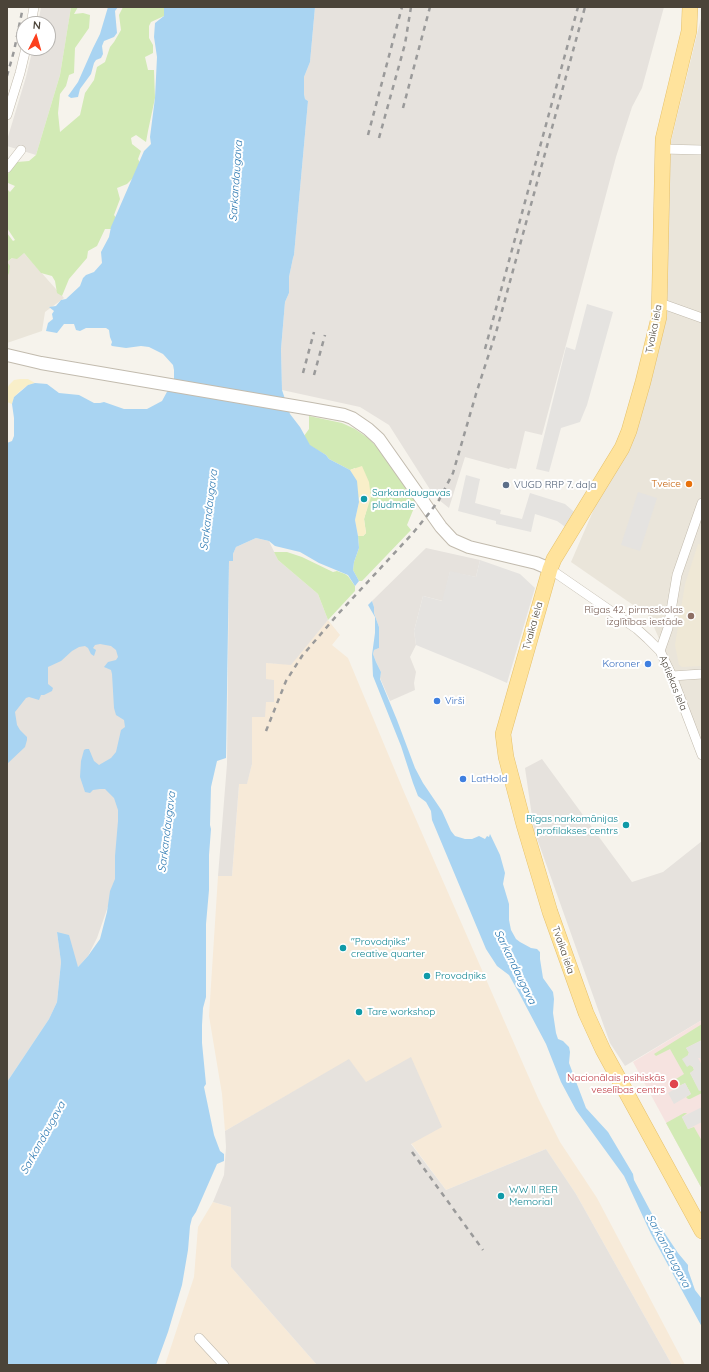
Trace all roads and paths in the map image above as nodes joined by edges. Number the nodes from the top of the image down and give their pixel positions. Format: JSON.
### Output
{"nodes":[{"id":1,"x":690,"y":7,"type":"edge"},
{"id":2,"x":24,"y":56,"type":"edge"},
{"id":3,"x":7,"y":115,"type":"edge"},
{"id":4,"x":662,"y":149,"type":"junction"},
{"id":5,"x":21,"y":150,"type":"dead end"},
{"id":6,"x":702,"y":150,"type":"edge"},
{"id":7,"x":7,"y":168,"type":"edge"},
{"id":8,"x":660,"y":303,"type":"junction"},
{"id":9,"x":702,"y":318,"type":"edge"},
{"id":10,"x":7,"y":355,"type":"edge"},
{"id":11,"x":702,"y":503,"type":"edge"},
{"id":12,"x":550,"y":569,"type":"junction"},
{"id":13,"x":660,"y":651,"type":"junction"},
{"id":14,"x":702,"y":674,"type":"edge"},
{"id":15,"x":672,"y":676,"type":"junction"},
{"id":16,"x":699,"y":739,"type":"edge"},
{"id":17,"x":702,"y":755,"type":"edge"},
{"id":18,"x":702,"y":1231,"type":"edge"},
{"id":19,"x":198,"y":1338,"type":"dead end"},
{"id":20,"x":224,"y":1365,"type":"edge"}],
"edges":[{"from":1,"to":4,"type":"main road","name":"Tvaika iela"},
{"from":2,"to":3,"type":"street"},
{"from":4,"to":6,"type":"street"},
{"from":4,"to":8,"type":"main road","name":"Tvaika iela"},
{"from":5,"to":7,"type":"street"},
{"from":8,"to":9,"type":"street"},
{"from":8,"to":12,"type":"main road","name":"Tvaika iela"},
{"from":10,"to":12,"type":"street"},
{"from":11,"to":13,"type":"street"},
{"from":12,"to":13,"type":"street","name":"Aptiekas iela"},
{"from":12,"to":18,"type":"main road","name":"Tvaika iela"},
{"from":13,"to":15,"type":"street","name":"Aptiekas iela"},
{"from":14,"to":15,"type":"street"},
{"from":15,"to":16,"type":"street","name":"Aptiekas iela"},
{"from":16,"to":17,"type":"street","name":"Aptiekas iela"},
{"from":19,"to":20,"type":"street"}]}
